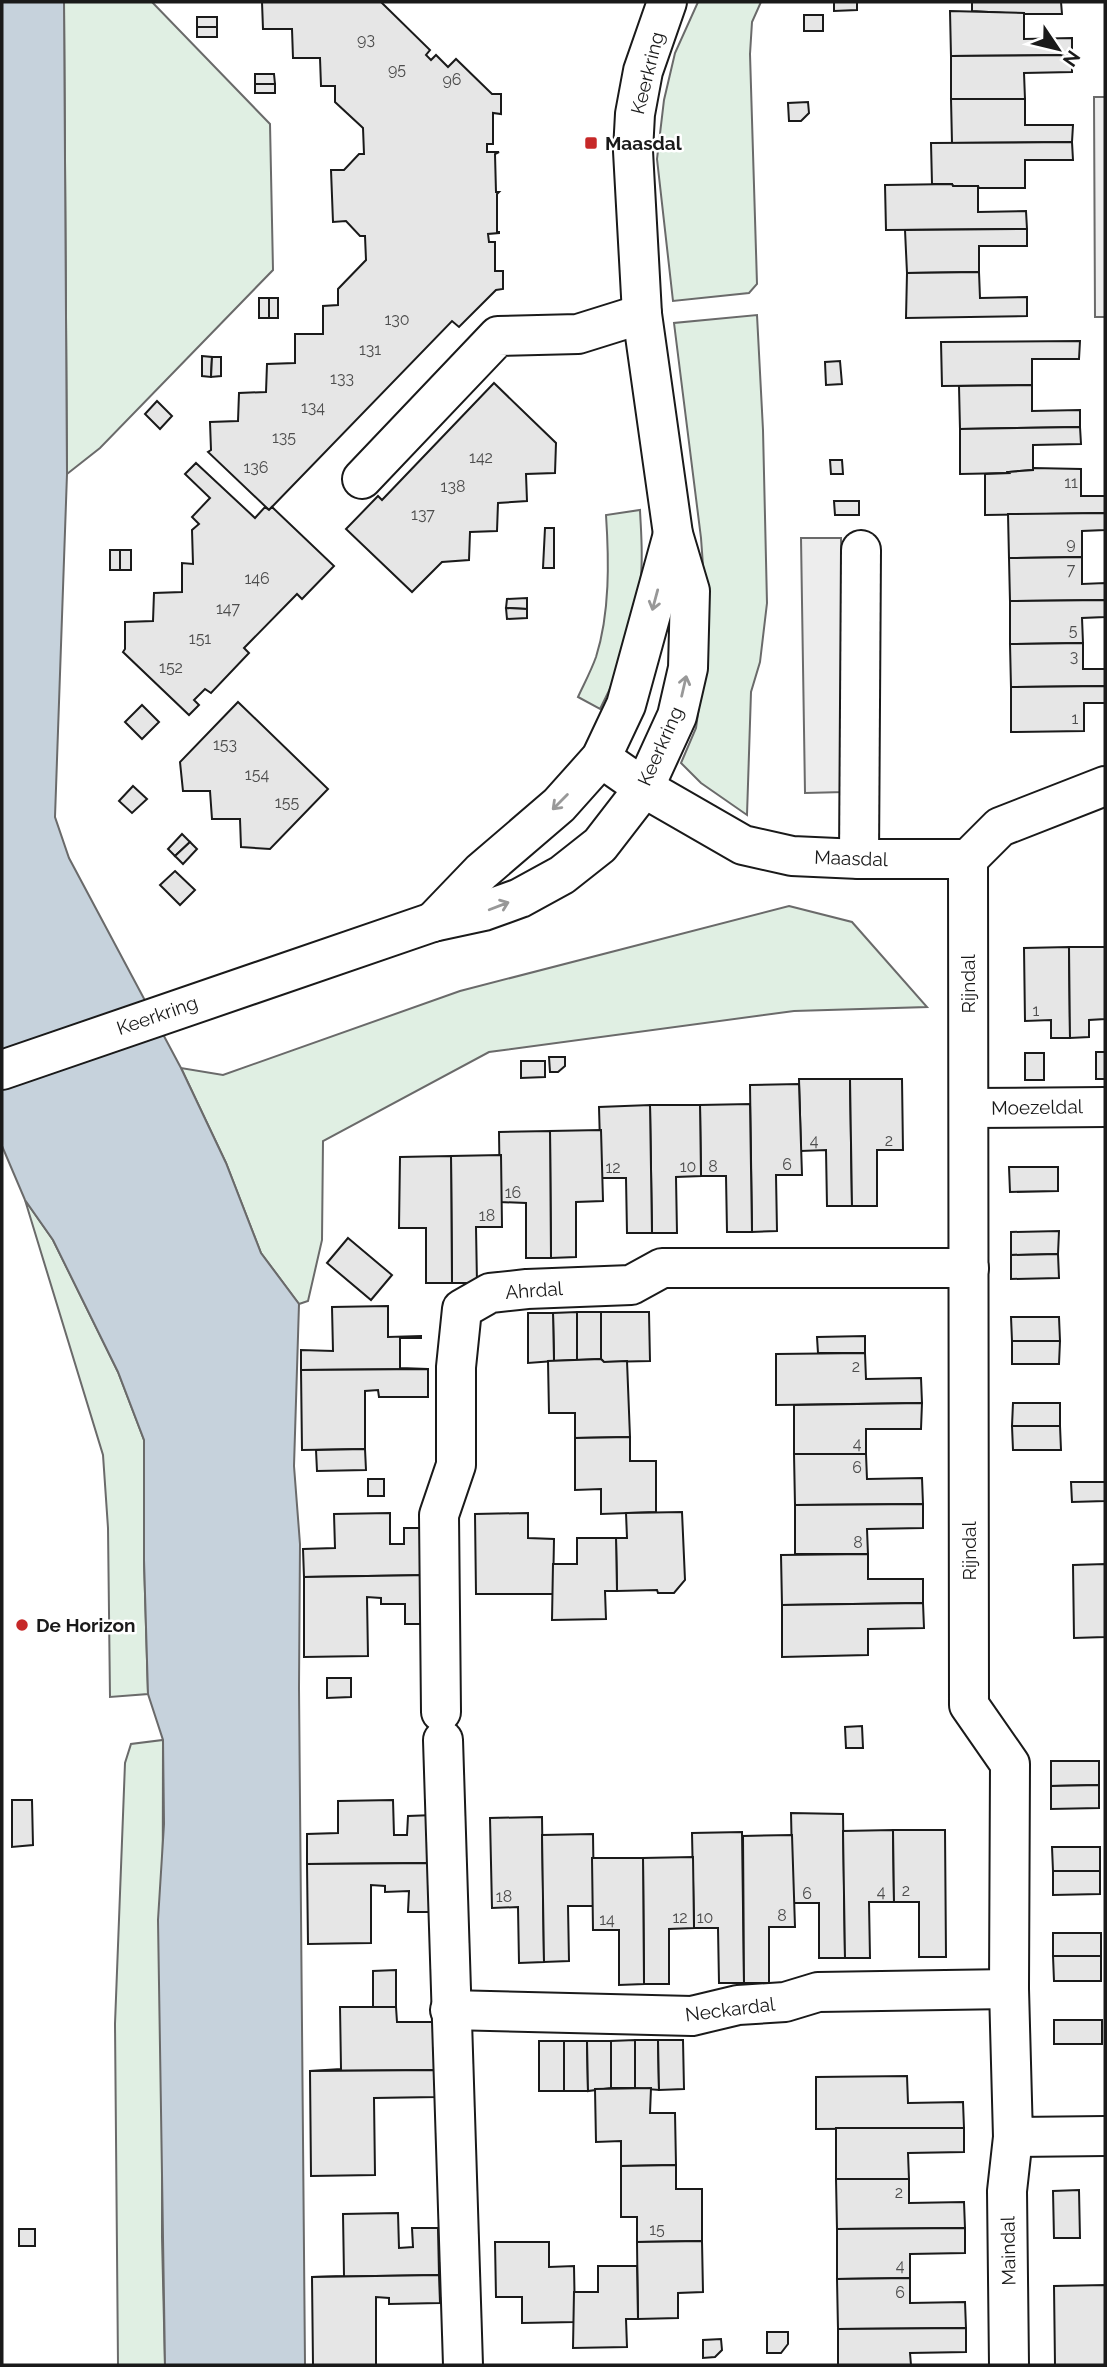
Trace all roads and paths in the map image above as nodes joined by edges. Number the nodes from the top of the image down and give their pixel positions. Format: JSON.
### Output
{"nodes":[{"id":1,"x":667,"y":2,"type":"edge"},
{"id":2,"x":642,"y":314,"type":"junction"},
{"id":3,"x":362,"y":479,"type":"dead end"},
{"id":4,"x":673,"y":534,"type":"junction"},
{"id":5,"x":861,"y":550,"type":"dead end"},
{"id":6,"x":601,"y":758,"type":"junction"},
{"id":7,"x":1105,"y":786,"type":"edge"},
{"id":8,"x":644,"y":788,"type":"junction"},
{"id":9,"x":859,"y":859,"type":"junction"},
{"id":10,"x":968,"y":859,"type":"junction"},
{"id":11,"x":433,"y":922,"type":"junction"},
{"id":12,"x":2,"y":1070,"type":"edge"},
{"id":13,"x":1105,"y":1107,"type":"edge"},
{"id":14,"x":969,"y":1108,"type":"junction"},
{"id":15,"x":969,"y":1268,"type":"junction"},
{"id":16,"x":1009,"y":1989,"type":"junction"},
{"id":17,"x":450,"y":2010,"type":"junction"},
{"id":18,"x":1105,"y":2136,"type":"edge"},
{"id":19,"x":1013,"y":2137,"type":"junction"},
{"id":20,"x":463,"y":2365,"type":"edge"},
{"id":21,"x":1009,"y":2365,"type":"edge"}],
"edges":[{"from":1,"to":2,"type":"street","name":"Keerkring"},
{"from":2,"to":3,"type":"street"},
{"from":2,"to":4,"type":"street","name":"Keerkring"},
{"from":4,"to":6,"type":"street","name":"Keerkring","one_way":true},
{"from":8,"to":4,"type":"street","name":"Keerkring","one_way":true},
{"from":5,"to":9,"type":"street"},
{"from":6,"to":8,"type":"street","name":"Maasdal"},
{"from":6,"to":11,"type":"street","name":"Keerkring","one_way":true},
{"from":7,"to":10,"type":"street"},
{"from":8,"to":9,"type":"street","name":"Maasdal"},
{"from":11,"to":8,"type":"street","name":"Keerkring","one_way":true},
{"from":9,"to":10,"type":"street","name":"Maasdal"},
{"from":10,"to":14,"type":"street","name":"Rijndal"},
{"from":11,"to":12,"type":"street","name":"Keerkring"},
{"from":13,"to":14,"type":"street","name":"Moezeldal"},
{"from":14,"to":15,"type":"street","name":"Rijndal"},
{"from":15,"to":16,"type":"street","name":"Rijndal"},
{"from":15,"to":17,"type":"street","name":"Ahrdal"},
{"from":16,"to":17,"type":"street","name":"Neckardal"},
{"from":16,"to":19,"type":"street","name":"Rijndal"},
{"from":17,"to":20,"type":"street"},
{"from":18,"to":19,"type":"street"},
{"from":19,"to":21,"type":"street","name":"Maindal"}]}
